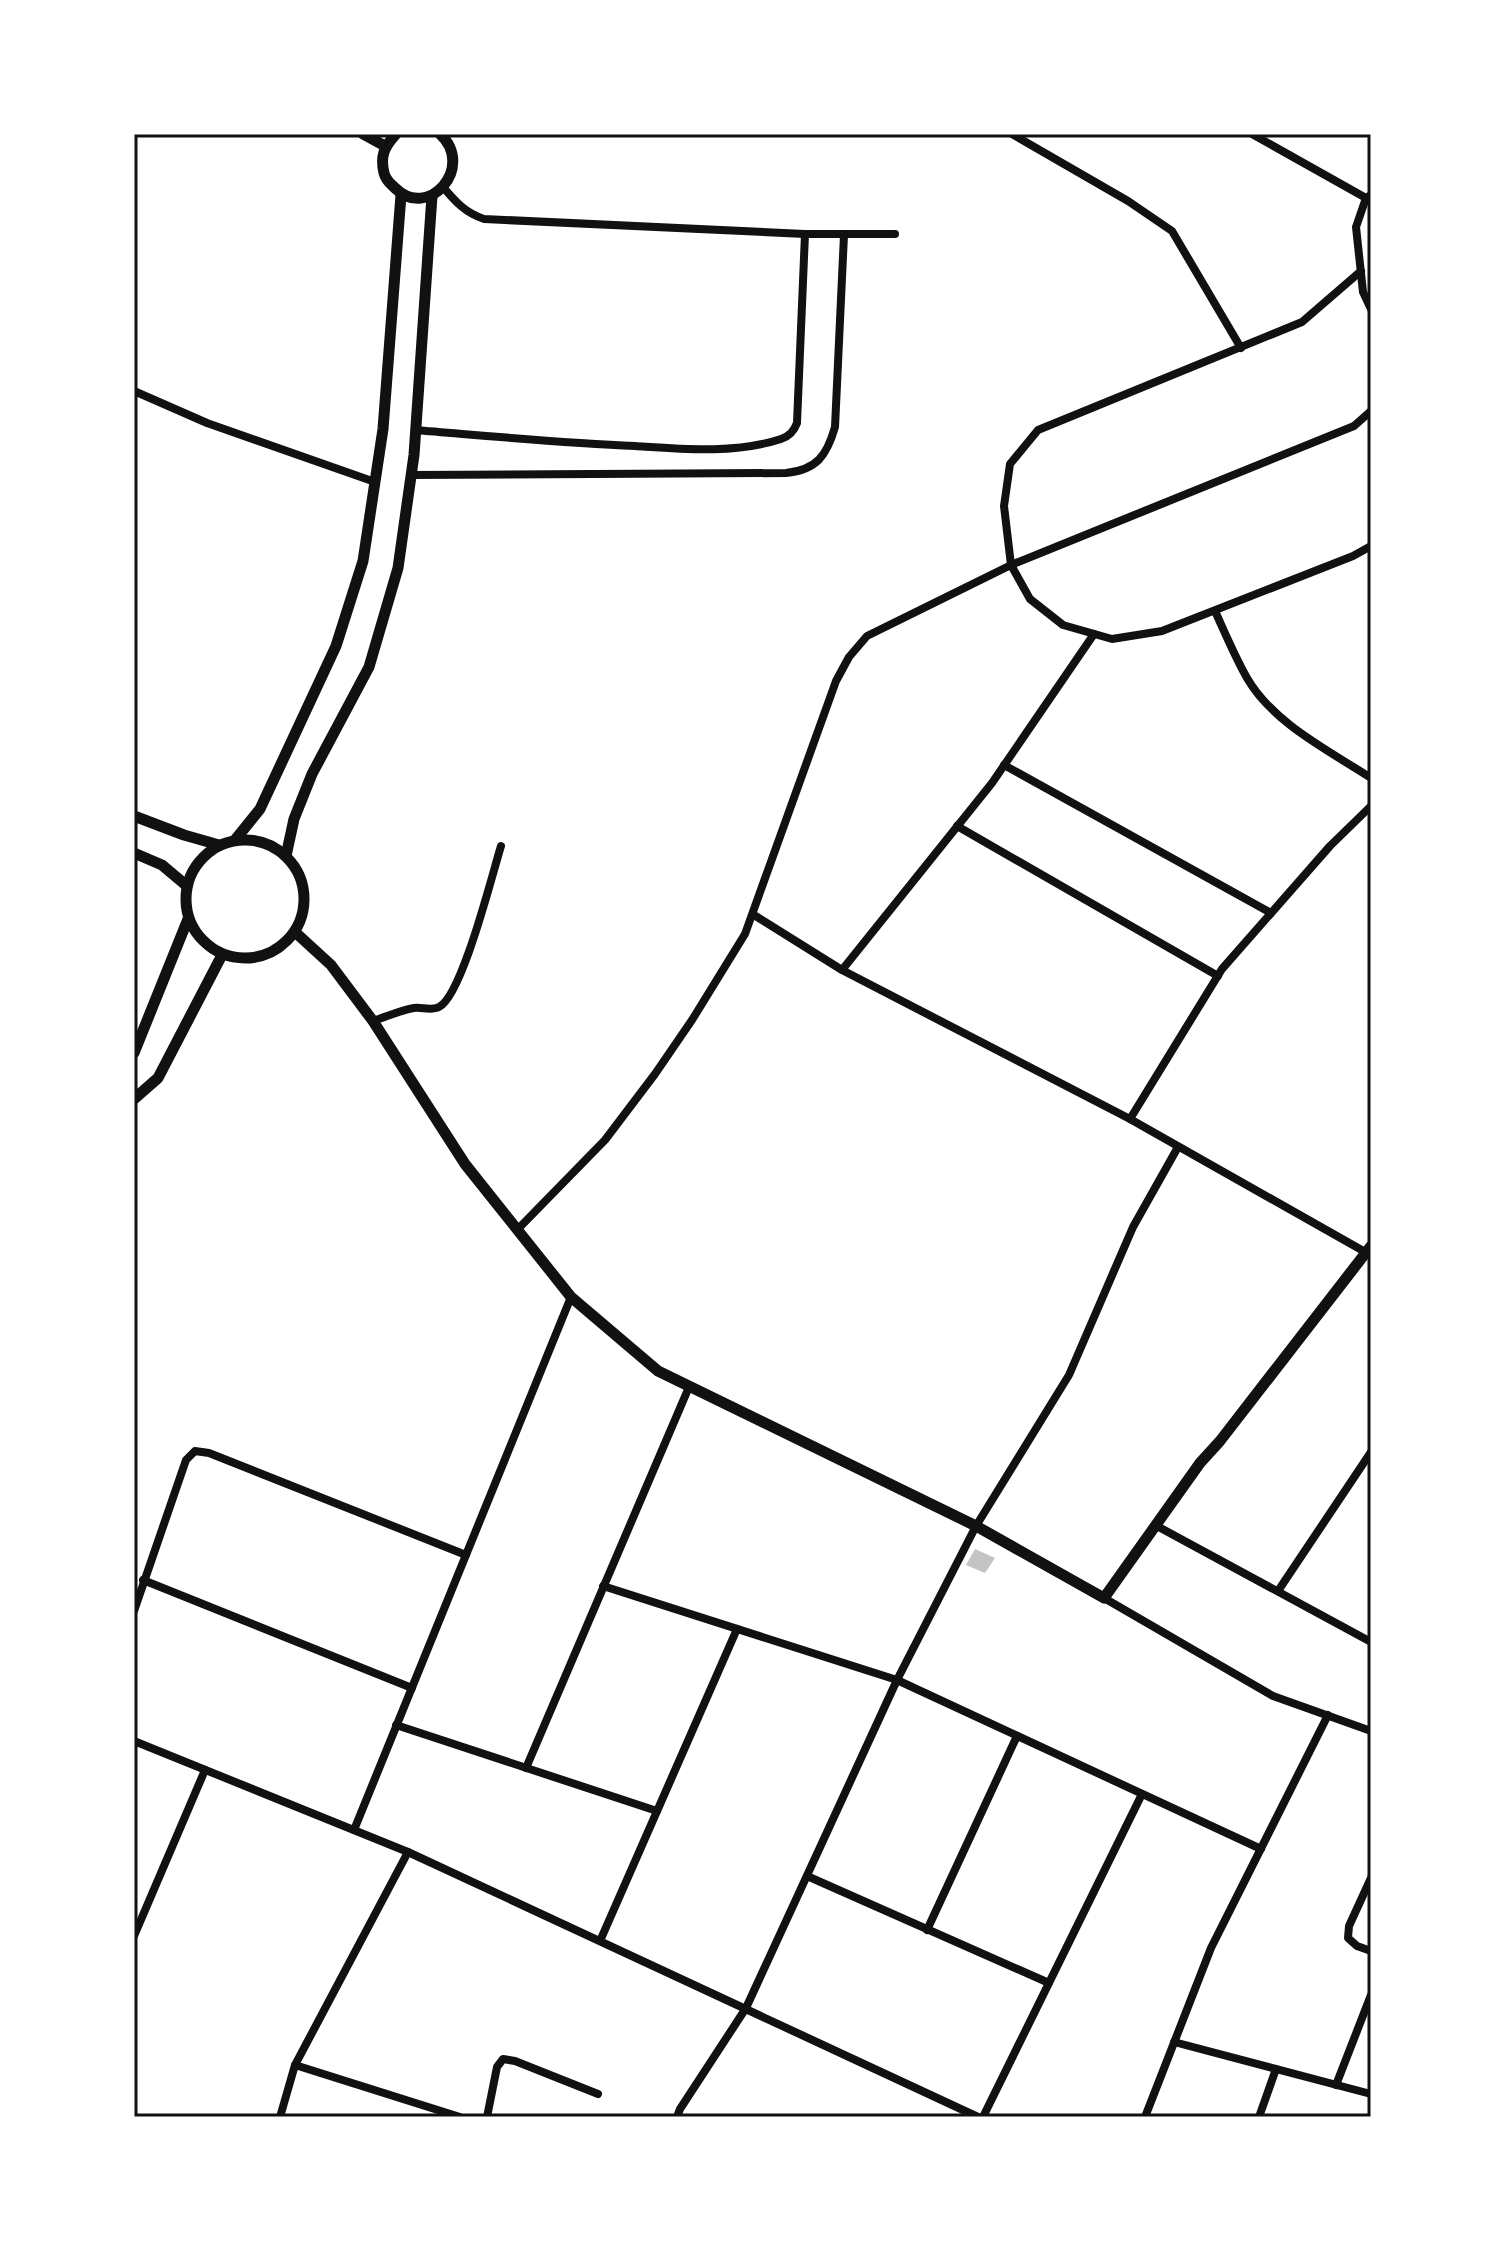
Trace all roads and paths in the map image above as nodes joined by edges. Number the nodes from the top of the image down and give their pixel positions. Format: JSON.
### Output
{"nodes":[{"id":1,"x":363,"y":134,"type":"edge"},
{"id":2,"x":396,"y":134,"type":"edge"},
{"id":3,"x":1012,"y":134,"type":"edge"},
{"id":4,"x":1258,"y":135,"type":"edge"},
{"id":5,"x":445,"y":136,"type":"edge"},
{"id":6,"x":385,"y":146,"type":"junction"},
{"id":7,"x":443,"y":187,"type":"junction"},
{"id":8,"x":401,"y":195,"type":"junction"},
{"id":9,"x":432,"y":196,"type":"junction"},
{"id":10,"x":1368,"y":196,"type":"edge"},
{"id":11,"x":805,"y":234,"type":"junction"},
{"id":12,"x":895,"y":234,"type":"dead end"},
{"id":13,"x":844,"y":235,"type":"junction"},
{"id":14,"x":1361,"y":271,"type":"junction"},
{"id":15,"x":1371,"y":309,"type":"edge"},
{"id":16,"x":1241,"y":348,"type":"junction"},
{"id":17,"x":134,"y":391,"type":"edge"},
{"id":18,"x":1371,"y":411,"type":"edge"},
{"id":19,"x":415,"y":430,"type":"junction"},
{"id":20,"x":411,"y":475,"type":"junction"},
{"id":21,"x":375,"y":482,"type":"junction"},
{"id":22,"x":1371,"y":546,"type":"edge"},
{"id":23,"x":1011,"y":565,"type":"junction"},
{"id":24,"x":1215,"y":611,"type":"junction"},
{"id":25,"x":1094,"y":634,"type":"junction"},
{"id":26,"x":1004,"y":765,"type":"junction"},
{"id":27,"x":1371,"y":778,"type":"edge"},
{"id":28,"x":1371,"y":806,"type":"edge"},
{"id":29,"x":134,"y":816,"type":"edge"},
{"id":30,"x":957,"y":826,"type":"junction"},
{"id":31,"x":235,"y":840,"type":"junction"},
{"id":32,"x":219,"y":845,"type":"junction"},
{"id":33,"x":501,"y":846,"type":"dead end"},
{"id":34,"x":134,"y":853,"type":"edge"},
{"id":35,"x":286,"y":856,"type":"junction"},
{"id":36,"x":187,"y":886,"type":"junction"},
{"id":37,"x":1271,"y":913,"type":"junction"},
{"id":38,"x":754,"y":915,"type":"junction"},
{"id":39,"x":188,"y":919,"type":"junction"},
{"id":40,"x":295,"y":932,"type":"junction"},
{"id":41,"x":222,"y":955,"type":"junction"},
{"id":42,"x":842,"y":970,"type":"junction"},
{"id":43,"x":1218,"y":976,"type":"junction"},
{"id":44,"x":373,"y":1021,"type":"junction"},
{"id":45,"x":134,"y":1053,"type":"edge"},
{"id":46,"x":134,"y":1099,"type":"edge"},
{"id":47,"x":1130,"y":1119,"type":"junction"},
{"id":48,"x":1178,"y":1147,"type":"junction"},
{"id":49,"x":517,"y":1230,"type":"junction"},
{"id":50,"x":1369,"y":1250,"type":"edge"},
{"id":51,"x":571,"y":1297,"type":"junction"},
{"id":52,"x":689,"y":1387,"type":"junction"},
{"id":53,"x":1371,"y":1452,"type":"edge"},
{"id":54,"x":1155,"y":1525,"type":"junction"},
{"id":55,"x":976,"y":1526,"type":"junction"},
{"id":56,"x":466,"y":1555,"type":"junction"},
{"id":57,"x":143,"y":1580,"type":"junction"},
{"id":58,"x":603,"y":1586,"type":"junction"},
{"id":59,"x":1278,"y":1591,"type":"junction"},
{"id":60,"x":1104,"y":1598,"type":"junction"},
{"id":61,"x":134,"y":1611,"type":"edge"},
{"id":62,"x":737,"y":1629,"type":"junction"},
{"id":63,"x":1371,"y":1642,"type":"edge"},
{"id":64,"x":897,"y":1680,"type":"junction"},
{"id":65,"x":412,"y":1688,"type":"junction"},
{"id":66,"x":1328,"y":1715,"type":"junction"},
{"id":67,"x":396,"y":1725,"type":"junction"},
{"id":68,"x":1371,"y":1731,"type":"edge"},
{"id":69,"x":1017,"y":1736,"type":"junction"},
{"id":70,"x":134,"y":1741,"type":"edge"},
{"id":71,"x":526,"y":1768,"type":"junction"},
{"id":72,"x":205,"y":1770,"type":"junction"},
{"id":73,"x":1142,"y":1794,"type":"junction"},
{"id":74,"x":657,"y":1811,"type":"junction"},
{"id":75,"x":354,"y":1830,"type":"junction"},
{"id":76,"x":1261,"y":1849,"type":"junction"},
{"id":77,"x":408,"y":1852,"type":"junction"},
{"id":78,"x":807,"y":1876,"type":"junction"},
{"id":79,"x":1371,"y":1878,"type":"edge"},
{"id":80,"x":927,"y":1930,"type":"junction"},
{"id":81,"x":134,"y":1936,"type":"edge"},
{"id":82,"x":600,"y":1941,"type":"junction"},
{"id":83,"x":1371,"y":1951,"type":"edge"},
{"id":84,"x":1049,"y":1983,"type":"junction"},
{"id":85,"x":1371,"y":1995,"type":"edge"},
{"id":86,"x":746,"y":2008,"type":"junction"},
{"id":87,"x":1174,"y":2042,"type":"junction"},
{"id":88,"x":295,"y":2065,"type":"junction"},
{"id":89,"x":1276,"y":2069,"type":"junction"},
{"id":90,"x":1336,"y":2085,"type":"junction"},
{"id":91,"x":598,"y":2094,"type":"dead end"},
{"id":92,"x":1371,"y":2094,"type":"edge"},
{"id":93,"x":280,"y":2117,"type":"edge"},
{"id":94,"x":460,"y":2117,"type":"edge"},
{"id":95,"x":487,"y":2117,"type":"edge"},
{"id":96,"x":677,"y":2117,"type":"edge"},
{"id":97,"x":981,"y":2117,"type":"edge"},
{"id":98,"x":1145,"y":2117,"type":"edge"},
{"id":99,"x":1259,"y":2117,"type":"edge"}],
"edges":[{"from":1,"to":6,"type":"street"},
{"from":2,"to":6,"type":"street"},
{"from":3,"to":16,"type":"street"},
{"from":4,"to":10,"type":"street"},
{"from":5,"to":7,"type":"street"},
{"from":6,"to":8,"type":"street"},
{"from":7,"to":9,"type":"street"},
{"from":7,"to":11,"type":"street"},
{"from":8,"to":9,"type":"street"},
{"from":8,"to":21,"type":"street"},
{"from":9,"to":19,"type":"street"},
{"from":10,"to":14,"type":"street"},
{"from":11,"to":13,"type":"street"},
{"from":11,"to":19,"type":"street"},
{"from":12,"to":13,"type":"street"},
{"from":13,"to":20,"type":"street"},
{"from":14,"to":15,"type":"street"},
{"from":14,"to":16,"type":"street"},
{"from":16,"to":23,"type":"street"},
{"from":17,"to":21,"type":"street"},
{"from":18,"to":23,"type":"street"},
{"from":19,"to":20,"type":"street"},
{"from":20,"to":35,"type":"street"},
{"from":21,"to":31,"type":"street"},
{"from":22,"to":24,"type":"street"},
{"from":23,"to":25,"type":"street"},
{"from":23,"to":38,"type":"street"},
{"from":24,"to":25,"type":"street"},
{"from":24,"to":27,"type":"street"},
{"from":25,"to":26,"type":"street"},
{"from":26,"to":30,"type":"street"},
{"from":26,"to":37,"type":"street"},
{"from":28,"to":37,"type":"street"},
{"from":29,"to":32,"type":"street"},
{"from":30,"to":42,"type":"street"},
{"from":30,"to":43,"type":"street"},
{"from":31,"to":32,"type":"street"},
{"from":31,"to":35,"type":"street"},
{"from":32,"to":36,"type":"street"},
{"from":33,"to":44,"type":"street"},
{"from":34,"to":36,"type":"street"},
{"from":35,"to":40,"type":"street"},
{"from":36,"to":39,"type":"street"},
{"from":37,"to":43,"type":"street"},
{"from":38,"to":42,"type":"street"},
{"from":38,"to":49,"type":"street"},
{"from":39,"to":41,"type":"street"},
{"from":39,"to":45,"type":"street"},
{"from":40,"to":41,"type":"street"},
{"from":40,"to":44,"type":"street"},
{"from":41,"to":46,"type":"street"},
{"from":42,"to":47,"type":"street"},
{"from":43,"to":47,"type":"street"},
{"from":44,"to":49,"type":"street"},
{"from":47,"to":48,"type":"street"},
{"from":48,"to":50,"type":"street"},
{"from":48,"to":55,"type":"street"},
{"from":49,"to":51,"type":"street"},
{"from":50,"to":54,"type":"street"},
{"from":51,"to":52,"type":"street"},
{"from":51,"to":56,"type":"street"},
{"from":52,"to":55,"type":"street"},
{"from":52,"to":58,"type":"street"},
{"from":53,"to":59,"type":"street"},
{"from":54,"to":59,"type":"street"},
{"from":54,"to":60,"type":"street"},
{"from":55,"to":60,"type":"street"},
{"from":55,"to":64,"type":"street"},
{"from":56,"to":57,"type":"street"},
{"from":56,"to":65,"type":"street"},
{"from":57,"to":61,"type":"street"},
{"from":57,"to":65,"type":"street"},
{"from":58,"to":62,"type":"street"},
{"from":58,"to":71,"type":"street"},
{"from":59,"to":63,"type":"street"},
{"from":60,"to":66,"type":"street"},
{"from":62,"to":64,"type":"street"},
{"from":62,"to":74,"type":"street"},
{"from":64,"to":69,"type":"street"},
{"from":64,"to":78,"type":"street"},
{"from":65,"to":67,"type":"street"},
{"from":66,"to":68,"type":"street"},
{"from":66,"to":76,"type":"street"},
{"from":67,"to":71,"type":"street"},
{"from":67,"to":75,"type":"street"},
{"from":69,"to":73,"type":"street"},
{"from":69,"to":80,"type":"street"},
{"from":70,"to":72,"type":"street"},
{"from":71,"to":74,"type":"street"},
{"from":72,"to":75,"type":"street"},
{"from":72,"to":81,"type":"street"},
{"from":73,"to":76,"type":"street"},
{"from":73,"to":84,"type":"street"},
{"from":74,"to":82,"type":"street"},
{"from":75,"to":77,"type":"street"},
{"from":76,"to":87,"type":"street"},
{"from":77,"to":82,"type":"street"},
{"from":77,"to":88,"type":"street"},
{"from":78,"to":80,"type":"street"},
{"from":78,"to":86,"type":"street"},
{"from":79,"to":83,"type":"street"},
{"from":80,"to":84,"type":"street"},
{"from":82,"to":86,"type":"street"},
{"from":84,"to":97,"type":"street"},
{"from":85,"to":90,"type":"street"},
{"from":86,"to":96,"type":"street"},
{"from":86,"to":97,"type":"street"},
{"from":87,"to":89,"type":"street"},
{"from":87,"to":98,"type":"street"},
{"from":88,"to":93,"type":"street"},
{"from":88,"to":94,"type":"street"},
{"from":89,"to":90,"type":"street"},
{"from":89,"to":99,"type":"street"},
{"from":90,"to":92,"type":"street"},
{"from":91,"to":95,"type":"street"}]}
